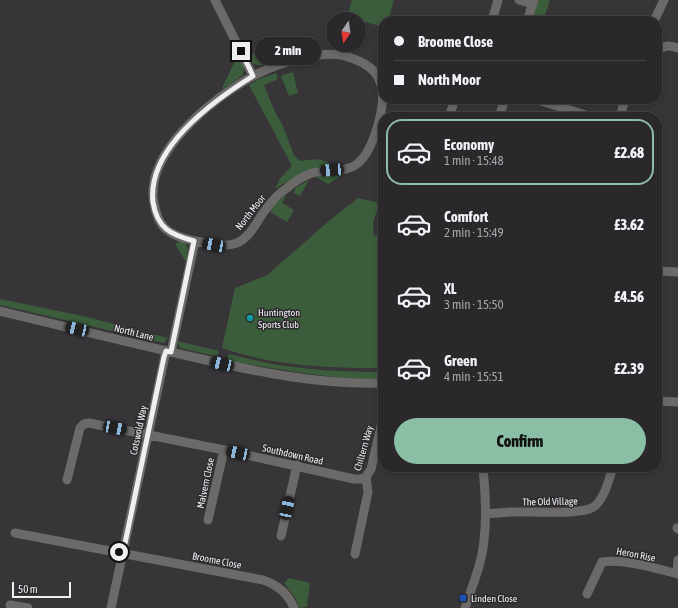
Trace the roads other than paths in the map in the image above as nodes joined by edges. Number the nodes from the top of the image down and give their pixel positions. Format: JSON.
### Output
{"nodes":[{"id":1,"x":215,"y":0,"type":"edge"},
{"id":2,"x":498,"y":0,"type":"edge"},
{"id":3,"x":519,"y":0,"type":"edge"},
{"id":4,"x":664,"y":0,"type":"edge"},
{"id":5,"x":533,"y":2,"type":"edge"},
{"id":6,"x":493,"y":16,"type":"edge"},
{"id":7,"x":529,"y":16,"type":"edge"},
{"id":8,"x":656,"y":16,"type":"edge"},
{"id":9,"x":662,"y":47,"type":"edge"},
{"id":10,"x":678,"y":48,"type":"edge"},
{"id":11,"x":253,"y":76,"type":"junction"},
{"id":12,"x":378,"y":76,"type":"edge"},
{"id":13,"x":551,"y":104,"type":"edge"},
{"id":14,"x":576,"y":112,"type":"edge"},
{"id":15,"x":378,"y":125,"type":"edge"},
{"id":16,"x":194,"y":241,"type":"junction"},
{"id":17,"x":662,"y":271,"type":"edge"},
{"id":18,"x":678,"y":272,"type":"edge"},
{"id":19,"x":0,"y":311,"type":"edge"},
{"id":20,"x":168,"y":351,"type":"junction"},
{"id":21,"x":378,"y":384,"type":"edge"},
{"id":22,"x":662,"y":401,"type":"edge"},
{"id":23,"x":678,"y":402,"type":"edge"},
{"id":24,"x":148,"y":434,"type":"junction"},
{"id":25,"x":224,"y":450,"type":"junction"},
{"id":26,"x":378,"y":451,"type":"edge"},
{"id":27,"x":296,"y":465,"type":"junction"},
{"id":28,"x":483,"y":472,"type":"edge"},
{"id":29,"x":611,"y":472,"type":"edge"},
{"id":30,"x":366,"y":477,"type":"junction"},
{"id":31,"x":67,"y":480,"type":"dead end"},
{"id":32,"x":486,"y":514,"type":"junction"},
{"id":33,"x":208,"y":520,"type":"dead end"},
{"id":34,"x":15,"y":533,"type":"dead end"},
{"id":35,"x":281,"y":536,"type":"dead end"},
{"id":36,"x":123,"y":553,"type":"junction"},
{"id":37,"x":355,"y":554,"type":"dead end"},
{"id":38,"x":678,"y":560,"type":"edge"},
{"id":39,"x":677,"y":574,"type":"edge"},
{"id":40,"x":587,"y":594,"type":"dead end"},
{"id":41,"x":10,"y":604,"type":"edge"},
{"id":42,"x":28,"y":608,"type":"edge"},
{"id":43,"x":111,"y":608,"type":"edge"},
{"id":44,"x":294,"y":608,"type":"edge"},
{"id":45,"x":465,"y":608,"type":"edge"}],
"edges":[{"from":1,"to":11,"type":"street"},
{"from":2,"to":6,"type":"street"},
{"from":3,"to":5,"type":"street"},
{"from":4,"to":8,"type":"street"},
{"from":5,"to":7,"type":"street"},
{"from":9,"to":10,"type":"street"},
{"from":11,"to":12,"type":"street","name":"North Moor"},
{"from":11,"to":16,"type":"street","name":"North Moor"},
{"from":13,"to":14,"type":"street"},
{"from":15,"to":16,"type":"street","name":"North Moor"},
{"from":16,"to":20,"type":"street"},
{"from":17,"to":18,"type":"street"},
{"from":19,"to":20,"type":"street","name":"North Lane"},
{"from":20,"to":21,"type":"street","name":"North Lane"},
{"from":20,"to":24,"type":"street","name":"Cotswold Way"},
{"from":22,"to":23,"type":"street"},
{"from":24,"to":25,"type":"street","name":"Southdown Road"},
{"from":24,"to":31,"type":"street","name":"Southdown Road"},
{"from":24,"to":36,"type":"street","name":"Cotswold Way"},
{"from":25,"to":27,"type":"street","name":"Southdown Road"},
{"from":25,"to":33,"type":"street","name":"Malvern Close"},
{"from":26,"to":30,"type":"street","name":"Chiltern Way"},
{"from":27,"to":30,"type":"street","name":"Southdown Road"},
{"from":27,"to":35,"type":"street"},
{"from":28,"to":32,"type":"street"},
{"from":29,"to":32,"type":"street","name":"The Old Village"},
{"from":30,"to":37,"type":"street","name":"Chiltern Way"},
{"from":32,"to":45,"type":"street"},
{"from":34,"to":36,"type":"street","name":"Broome Close"},
{"from":36,"to":43,"type":"street"},
{"from":36,"to":44,"type":"street","name":"Broome Close"},
{"from":38,"to":39,"type":"street"},
{"from":39,"to":40,"type":"street","name":"Heron Rise"},
{"from":41,"to":42,"type":"street"}]}
